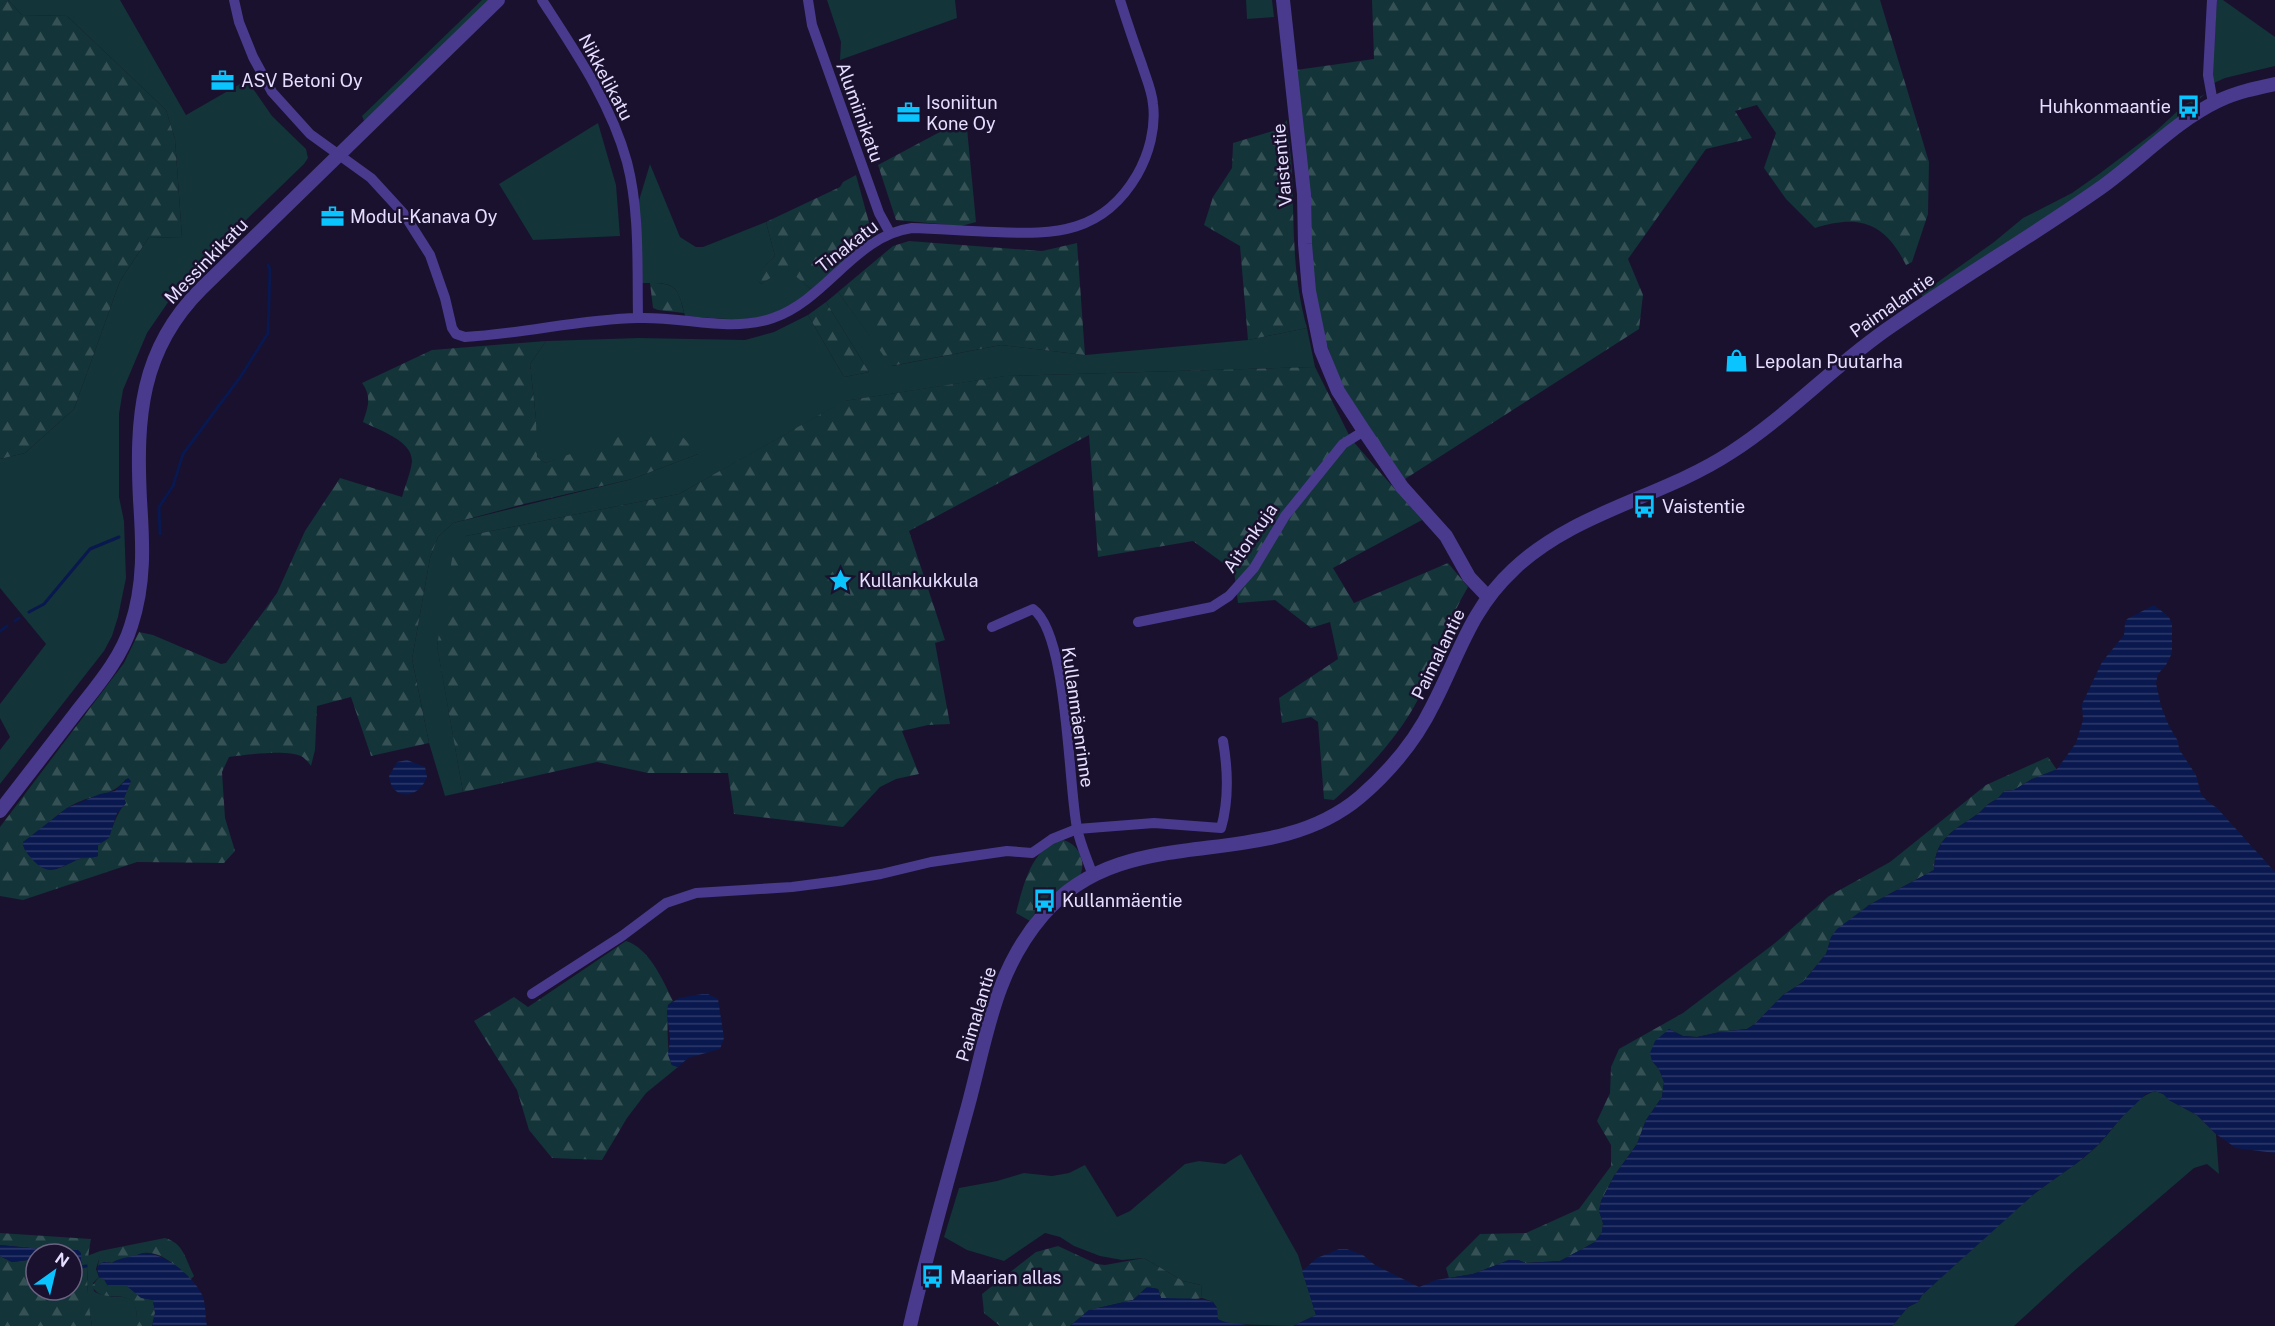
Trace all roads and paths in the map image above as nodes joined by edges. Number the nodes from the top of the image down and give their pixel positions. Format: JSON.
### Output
{"nodes":[{"id":1,"x":234,"y":0,"type":"edge"},
{"id":2,"x":498,"y":0,"type":"edge"},
{"id":3,"x":542,"y":0,"type":"edge"},
{"id":4,"x":808,"y":0,"type":"edge"},
{"id":5,"x":1120,"y":0,"type":"edge"},
{"id":6,"x":1283,"y":0,"type":"edge"},
{"id":7,"x":2212,"y":0,"type":"edge"},
{"id":8,"x":2275,"y":84,"type":"edge"},
{"id":9,"x":2213,"y":103,"type":"junction"},
{"id":10,"x":338,"y":155,"type":"junction"},
{"id":11,"x":890,"y":233,"type":"junction"},
{"id":12,"x":638,"y":318,"type":"junction"},
{"id":13,"x":1364,"y":431,"type":"junction"},
{"id":14,"x":1488,"y":597,"type":"junction"},
{"id":15,"x":1138,"y":622,"type":"dead end"},
{"id":16,"x":992,"y":627,"type":"dead end"},
{"id":17,"x":1223,"y":741,"type":"dead end"},
{"id":18,"x":0,"y":811,"type":"edge"},
{"id":19,"x":1077,"y":830,"type":"junction"},
{"id":20,"x":1094,"y":876,"type":"junction"},
{"id":21,"x":532,"y":994,"type":"dead end"},
{"id":22,"x":910,"y":1326,"type":"edge"}],
"edges":[{"from":1,"to":10,"type":"street"},
{"from":2,"to":10,"type":"street","name":"Messinkikatu"},
{"from":3,"to":12,"type":"street","name":"Nikkelikatu"},
{"from":4,"to":11,"type":"street","name":"Alumiinikatu"},
{"from":5,"to":11,"type":"street","name":"Tinakatu"},
{"from":6,"to":13,"type":"street","name":"Vaistentie"},
{"from":7,"to":9,"type":"street"},
{"from":8,"to":9,"type":"street","name":"Paimalantie"},
{"from":9,"to":14,"type":"street","name":"Paimalantie"},
{"from":10,"to":12,"type":"street","name":"Tinakatu"},
{"from":10,"to":18,"type":"street","name":"Messinkikatu"},
{"from":11,"to":12,"type":"street","name":"Tinakatu"},
{"from":13,"to":14,"type":"street","name":"Vaistentie"},
{"from":13,"to":15,"type":"street","name":"Aitonkuja"},
{"from":14,"to":20,"type":"street","name":"Paimalantie"},
{"from":16,"to":19,"type":"street","name":"Kullanmäenrinne"},
{"from":17,"to":19,"type":"street"},
{"from":19,"to":20,"type":"street","name":"Kullanmäenrinne"},
{"from":19,"to":21,"type":"street"},
{"from":20,"to":22,"type":"street","name":"Paimalantie"}]}
